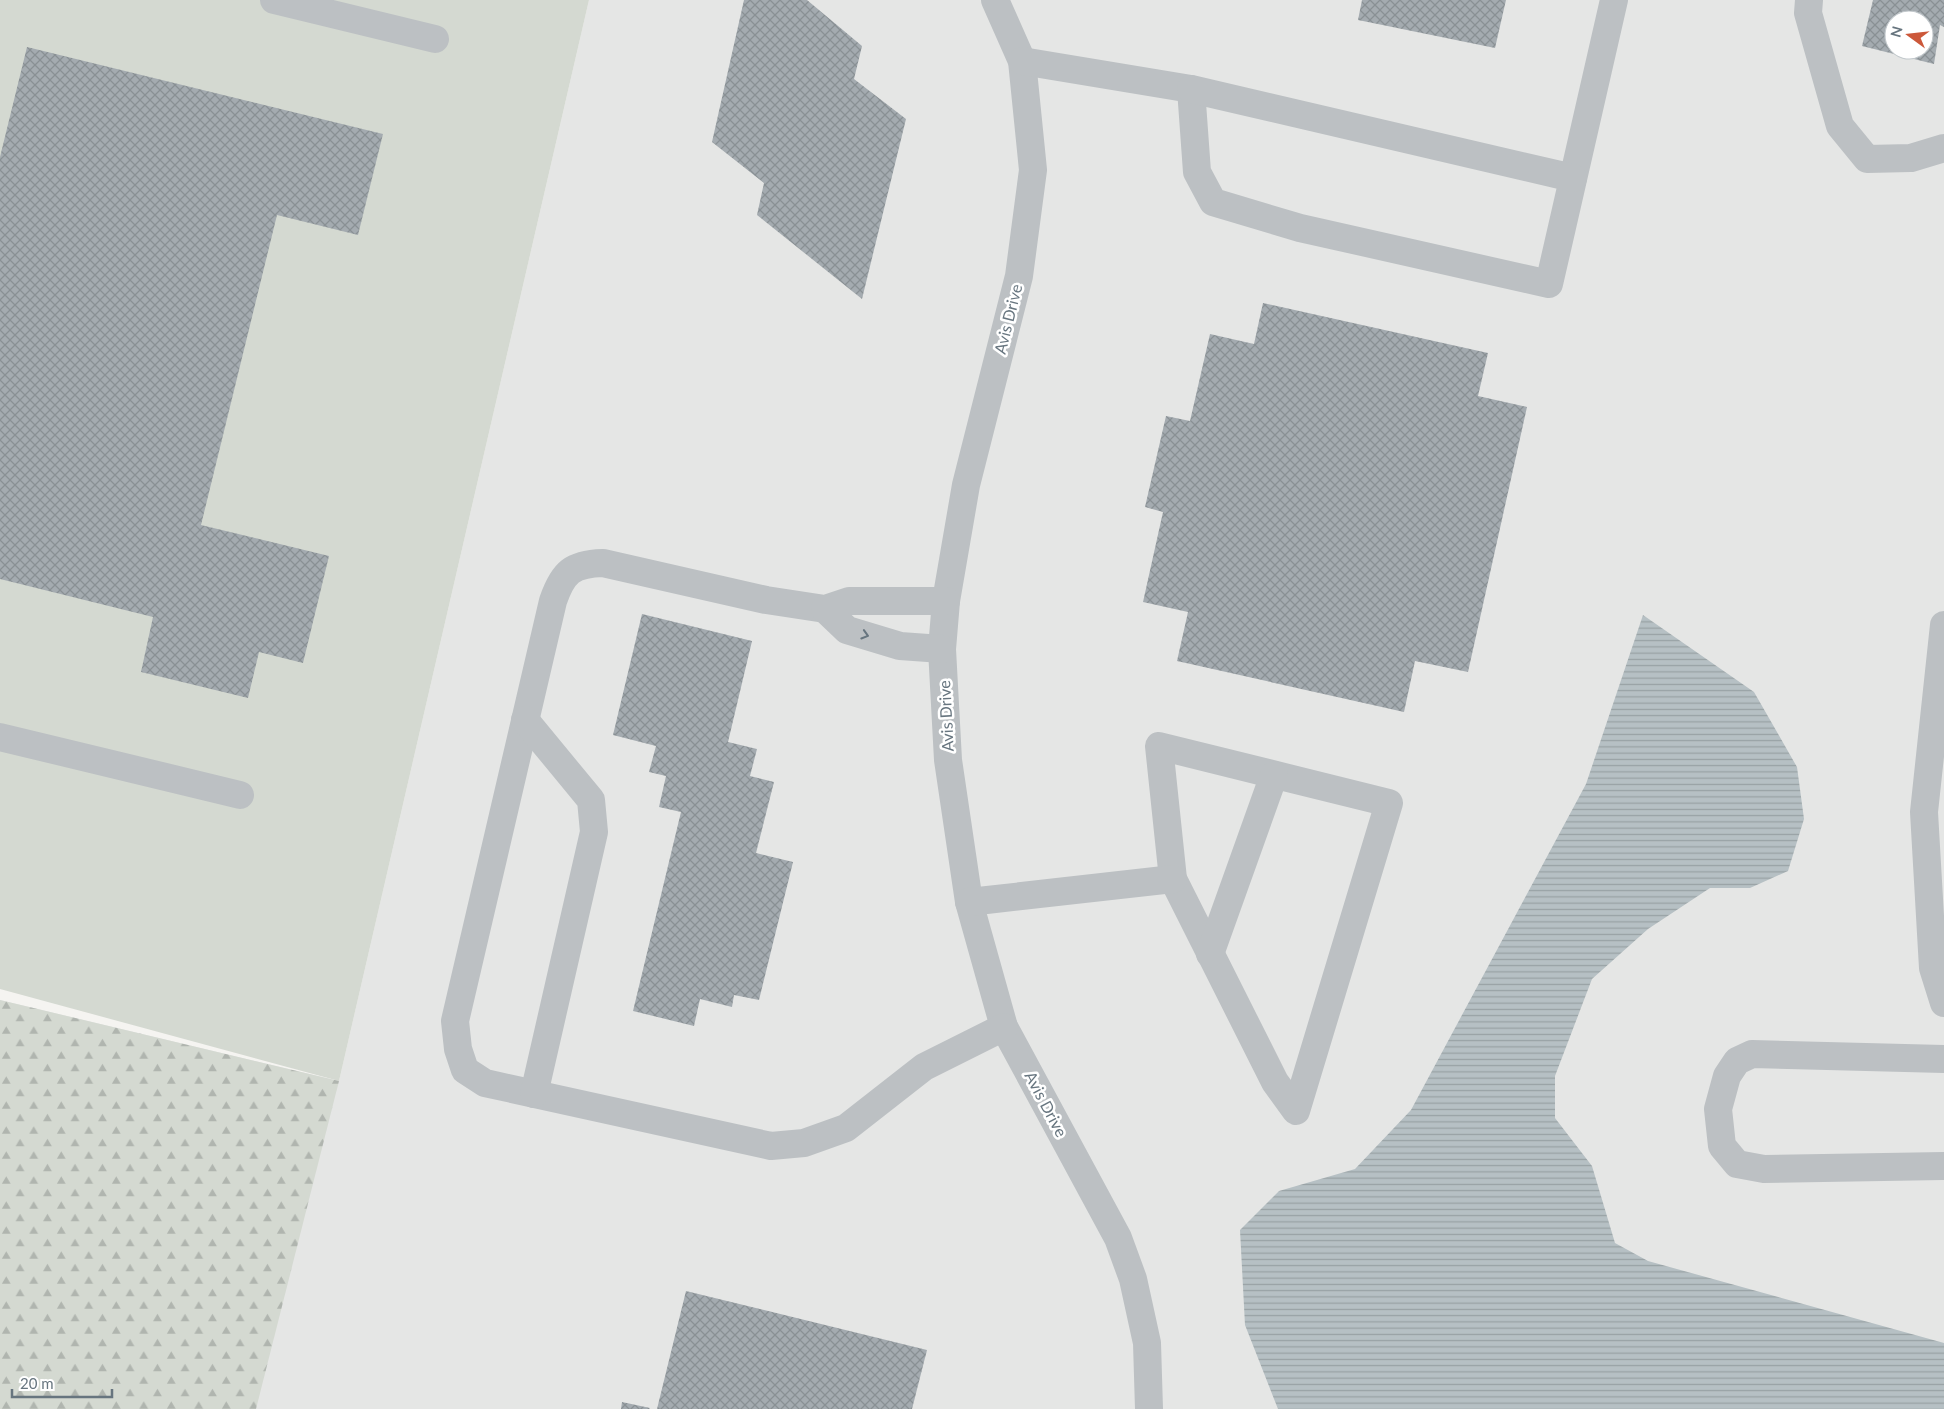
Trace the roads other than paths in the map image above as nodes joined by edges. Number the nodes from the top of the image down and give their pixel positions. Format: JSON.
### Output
{"nodes":[{"id":1,"x":274,"y":0,"type":"edge"},
{"id":2,"x":995,"y":0,"type":"edge"},
{"id":3,"x":1614,"y":0,"type":"edge"},
{"id":4,"x":1809,"y":0,"type":"edge"},
{"id":5,"x":434,"y":39,"type":"dead end"},
{"id":6,"x":1022,"y":61,"type":"junction"},
{"id":7,"x":1191,"y":89,"type":"junction"},
{"id":8,"x":1944,"y":148,"type":"edge"},
{"id":9,"x":1573,"y":178,"type":"junction"},
{"id":10,"x":946,"y":601,"type":"junction"},
{"id":11,"x":825,"y":609,"type":"junction"},
{"id":12,"x":1944,"y":626,"type":"edge"},
{"id":13,"x":942,"y":649,"type":"junction"},
{"id":14,"x":525,"y":720,"type":"junction"},
{"id":15,"x":0,"y":737,"type":"edge"},
{"id":16,"x":1274,"y":775,"type":"junction"},
{"id":17,"x":240,"y":795,"type":"dead end"},
{"id":18,"x":1172,"y":879,"type":"junction"},
{"id":19,"x":969,"y":902,"type":"junction"},
{"id":20,"x":1210,"y":954,"type":"junction"},
{"id":21,"x":1944,"y":1004,"type":"edge"},
{"id":22,"x":1004,"y":1026,"type":"junction"},
{"id":23,"x":1944,"y":1059,"type":"edge"},
{"id":24,"x":534,"y":1094,"type":"junction"},
{"id":25,"x":1944,"y":1166,"type":"edge"},
{"id":26,"x":1149,"y":1409,"type":"edge"}],
"edges":[{"from":1,"to":5,"type":"street"},
{"from":2,"to":6,"type":"street","name":"Avis Drive"},
{"from":3,"to":9,"type":"street"},
{"from":4,"to":8,"type":"street"},
{"from":6,"to":7,"type":"street"},
{"from":6,"to":10,"type":"street","name":"Avis Drive"},
{"from":7,"to":9,"type":"street"},
{"from":7,"to":9,"type":"street"},
{"from":10,"to":11,"type":"street"},
{"from":10,"to":13,"type":"street","name":"Avis Drive"},
{"from":11,"to":13,"type":"street","one_way":true},
{"from":11,"to":14,"type":"street"},
{"from":12,"to":21,"type":"street"},
{"from":13,"to":19,"type":"street","name":"Avis Drive"},
{"from":14,"to":24,"type":"street"},
{"from":14,"to":24,"type":"street"},
{"from":15,"to":17,"type":"street"},
{"from":16,"to":18,"type":"street"},
{"from":16,"to":20,"type":"street"},
{"from":16,"to":20,"type":"street"},
{"from":18,"to":19,"type":"street"},
{"from":18,"to":20,"type":"street"},
{"from":19,"to":22,"type":"street","name":"Avis Drive"},
{"from":22,"to":24,"type":"street"},
{"from":22,"to":26,"type":"street","name":"Avis Drive"},
{"from":23,"to":25,"type":"street"}]}
